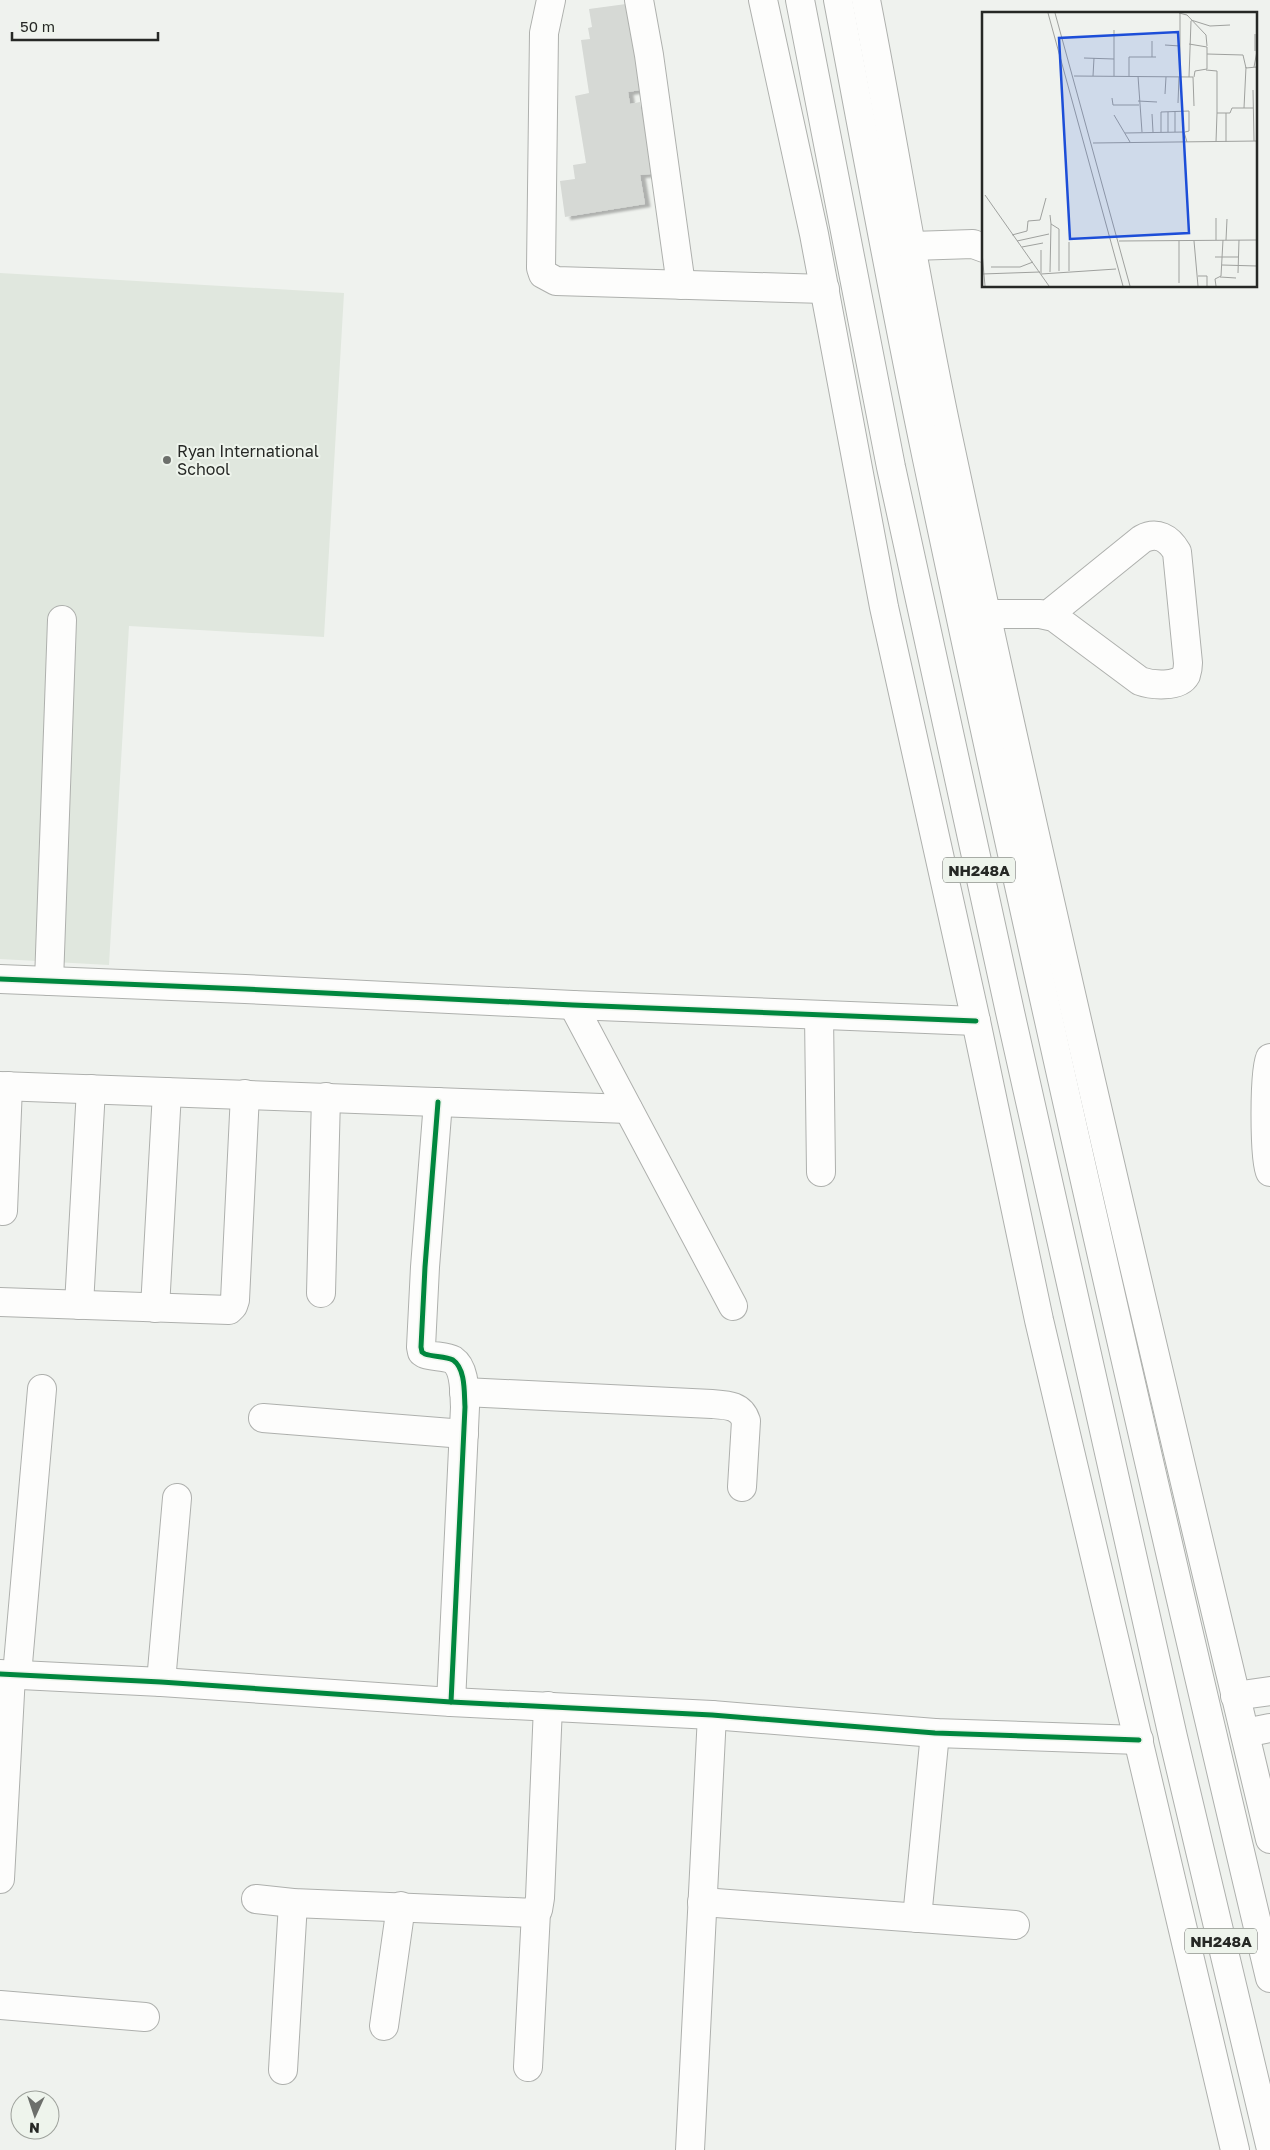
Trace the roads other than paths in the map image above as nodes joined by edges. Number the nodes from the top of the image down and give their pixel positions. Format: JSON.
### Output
{"nodes":[{"id":1,"x":551,"y":0,"type":"edge"},
{"id":2,"x":638,"y":0,"type":"edge"},
{"id":3,"x":763,"y":0,"type":"edge"},
{"id":4,"x":800,"y":0,"type":"edge"},
{"id":5,"x":838,"y":0,"type":"edge"},
{"id":6,"x":866,"y":0,"type":"edge"},
{"id":7,"x":980,"y":242,"type":"edge"},
{"id":8,"x":912,"y":246,"type":"junction"},
{"id":9,"x":681,"y":285,"type":"junction"},
{"id":10,"x":824,"y":290,"type":"junction"},
{"id":11,"x":986,"y":614,"type":"junction"},
{"id":12,"x":1048,"y":615,"type":"junction"},
{"id":13,"x":62,"y":620,"type":"dead end"},
{"id":14,"x":0,"y":979,"type":"edge"},
{"id":15,"x":50,"y":981,"type":"junction"},
{"id":16,"x":573,"y":1005,"type":"junction"},
{"id":17,"x":819,"y":1015,"type":"junction"},
{"id":18,"x":976,"y":1021,"type":"junction"},
{"id":19,"x":1270,"y":1058,"type":"edge"},
{"id":20,"x":4,"y":1086,"type":"edge"},
{"id":21,"x":91,"y":1089,"type":"junction"},
{"id":22,"x":167,"y":1092,"type":"junction"},
{"id":23,"x":245,"y":1094,"type":"junction"},
{"id":24,"x":326,"y":1097,"type":"junction"},
{"id":25,"x":438,"y":1102,"type":"junction"},
{"id":26,"x":628,"y":1109,"type":"junction"},
{"id":27,"x":821,"y":1172,"type":"dead end"},
{"id":28,"x":1270,"y":1172,"type":"edge"},
{"id":29,"x":3,"y":1211,"type":"dead end"},
{"id":30,"x":321,"y":1293,"type":"dead end"},
{"id":31,"x":0,"y":1302,"type":"edge"},
{"id":32,"x":79,"y":1305,"type":"junction"},
{"id":33,"x":733,"y":1306,"type":"dead end"},
{"id":34,"x":155,"y":1308,"type":"junction"},
{"id":35,"x":42,"y":1389,"type":"dead end"},
{"id":36,"x":464,"y":1392,"type":"junction"},
{"id":37,"x":263,"y":1418,"type":"dead end"},
{"id":38,"x":464,"y":1434,"type":"junction"},
{"id":39,"x":742,"y":1487,"type":"dead end"},
{"id":40,"x":177,"y":1498,"type":"dead end"},
{"id":41,"x":9,"y":1675,"type":"edge"},
{"id":42,"x":161,"y":1682,"type":"junction"},
{"id":43,"x":1270,"y":1691,"type":"edge"},
{"id":44,"x":1235,"y":1696,"type":"junction"},
{"id":45,"x":451,"y":1702,"type":"junction"},
{"id":46,"x":548,"y":1706,"type":"junction"},
{"id":47,"x":712,"y":1715,"type":"junction"},
{"id":48,"x":1257,"y":1730,"type":"edge"},
{"id":49,"x":935,"y":1733,"type":"junction"},
{"id":50,"x":1139,"y":1740,"type":"junction"},
{"id":51,"x":1270,"y":1839,"type":"edge"},
{"id":52,"x":0,"y":1879,"type":"edge"},
{"id":53,"x":256,"y":1899,"type":"dead end"},
{"id":54,"x":702,"y":1902,"type":"junction"},
{"id":55,"x":294,"y":1903,"type":"junction"},
{"id":56,"x":401,"y":1906,"type":"junction"},
{"id":57,"x":536,"y":1912,"type":"junction"},
{"id":58,"x":917,"y":1918,"type":"junction"},
{"id":59,"x":1015,"y":1925,"type":"dead end"},
{"id":60,"x":1270,"y":1978,"type":"edge"},
{"id":61,"x":0,"y":2005,"type":"edge"},
{"id":62,"x":145,"y":2018,"type":"dead end"},
{"id":63,"x":384,"y":2026,"type":"dead end"},
{"id":64,"x":528,"y":2066,"type":"dead end"},
{"id":65,"x":283,"y":2070,"type":"dead end"},
{"id":66,"x":1270,"y":2145,"type":"edge"},
{"id":67,"x":690,"y":2150,"type":"edge"},
{"id":68,"x":1235,"y":2150,"type":"edge"}],
"edges":[{"from":1,"to":9,"type":"main road"},
{"from":2,"to":9,"type":"main road"},
{"from":3,"to":10,"type":"main road"},
{"from":4,"to":66,"type":"main road","number":"NH248A"},
{"from":5,"to":60,"type":"main road","number":"NH248A"},
{"from":6,"to":8,"type":"main road"},
{"from":7,"to":8,"type":"main road"},
{"from":8,"to":11,"type":"main road"},
{"from":9,"to":10,"type":"main road"},
{"from":10,"to":18,"type":"main road"},
{"from":11,"to":12,"type":"main road"},
{"from":11,"to":44,"type":"main road"},
{"from":12,"to":12,"type":"main road"},
{"from":13,"to":15,"type":"main road"},
{"from":14,"to":15,"type":"main road"},
{"from":15,"to":16,"type":"main road"},
{"from":16,"to":17,"type":"main road"},
{"from":16,"to":26,"type":"main road"},
{"from":17,"to":18,"type":"main road"},
{"from":17,"to":27,"type":"main road"},
{"from":18,"to":50,"type":"main road"},
{"from":19,"to":28,"type":"main road"},
{"from":20,"to":21,"type":"main road"},
{"from":20,"to":29,"type":"main road"},
{"from":21,"to":22,"type":"main road"},
{"from":21,"to":32,"type":"main road"},
{"from":22,"to":23,"type":"main road"},
{"from":22,"to":34,"type":"main road"},
{"from":23,"to":24,"type":"main road"},
{"from":23,"to":34,"type":"main road"},
{"from":24,"to":25,"type":"main road"},
{"from":24,"to":30,"type":"main road"},
{"from":25,"to":26,"type":"main road"},
{"from":25,"to":36,"type":"main road"},
{"from":26,"to":33,"type":"main road"},
{"from":31,"to":32,"type":"main road"},
{"from":32,"to":34,"type":"main road"},
{"from":35,"to":41,"type":"main road"},
{"from":36,"to":38,"type":"main road"},
{"from":36,"to":39,"type":"main road"},
{"from":37,"to":38,"type":"main road"},
{"from":38,"to":45,"type":"main road"},
{"from":40,"to":42,"type":"main road"},
{"from":41,"to":42,"type":"main road"},
{"from":41,"to":52,"type":"main road"},
{"from":42,"to":45,"type":"main road"},
{"from":43,"to":44,"type":"main road"},
{"from":44,"to":48,"type":"main road"},
{"from":45,"to":46,"type":"main road"},
{"from":46,"to":47,"type":"main road"},
{"from":46,"to":57,"type":"main road"},
{"from":47,"to":49,"type":"main road"},
{"from":47,"to":54,"type":"main road"},
{"from":48,"to":51,"type":"main road"},
{"from":49,"to":50,"type":"main road"},
{"from":49,"to":58,"type":"main road"},
{"from":50,"to":68,"type":"main road"},
{"from":53,"to":55,"type":"main road"},
{"from":54,"to":58,"type":"main road"},
{"from":54,"to":67,"type":"main road"},
{"from":55,"to":56,"type":"main road"},
{"from":55,"to":65,"type":"main road"},
{"from":56,"to":57,"type":"main road"},
{"from":56,"to":63,"type":"main road"},
{"from":57,"to":64,"type":"main road"},
{"from":58,"to":59,"type":"main road"},
{"from":61,"to":62,"type":"main road"}]}
